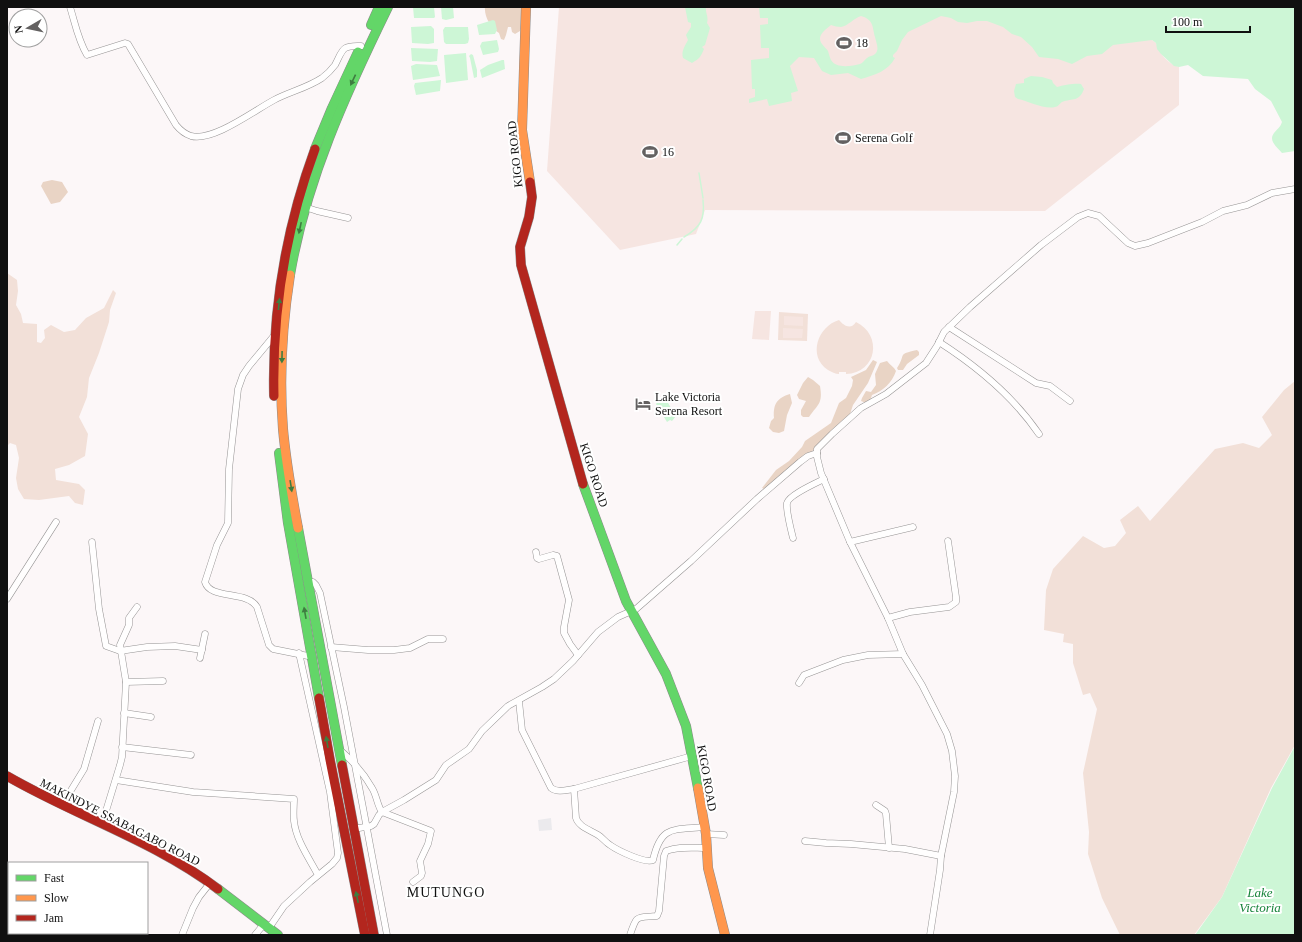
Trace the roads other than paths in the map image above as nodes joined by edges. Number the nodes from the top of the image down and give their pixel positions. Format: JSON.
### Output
{"nodes":[{"id":1,"x":70,"y":7,"type":"edge"},
{"id":2,"x":379,"y":7,"type":"edge"},
{"id":3,"x":388,"y":7,"type":"edge"},
{"id":4,"x":526,"y":7,"type":"edge"},
{"id":5,"x":361,"y":46,"type":"junction"},
{"id":6,"x":1295,"y":189,"type":"edge"},
{"id":7,"x":305,"y":207,"type":"junction"},
{"id":8,"x":348,"y":218,"type":"dead end"},
{"id":9,"x":949,"y":327,"type":"junction"},
{"id":10,"x":275,"y":334,"type":"junction"},
{"id":11,"x":939,"y":342,"type":"junction"},
{"id":12,"x":1070,"y":401,"type":"dead end"},
{"id":13,"x":1040,"y":434,"type":"dead end"},
{"id":14,"x":817,"y":453,"type":"junction"},
{"id":15,"x":824,"y":479,"type":"junction"},
{"id":16,"x":56,"y":522,"type":"dead end"},
{"id":17,"x":913,"y":527,"type":"dead end"},
{"id":18,"x":793,"y":538,"type":"dead end"},
{"id":19,"x":948,"y":541,"type":"dead end"},
{"id":20,"x":92,"y":542,"type":"dead end"},
{"id":21,"x":850,"y":542,"type":"junction"},
{"id":22,"x":536,"y":552,"type":"dead end"},
{"id":23,"x":308,"y":583,"type":"junction"},
{"id":24,"x":7,"y":599,"type":"edge"},
{"id":25,"x":137,"y":607,"type":"dead end"},
{"id":26,"x":631,"y":611,"type":"junction"},
{"id":27,"x":888,"y":618,"type":"junction"},
{"id":28,"x":205,"y":634,"type":"dead end"},
{"id":29,"x":443,"y":640,"type":"dead end"},
{"id":30,"x":331,"y":647,"type":"junction"},
{"id":31,"x":202,"y":650,"type":"junction"},
{"id":32,"x":120,"y":651,"type":"junction"},
{"id":33,"x":299,"y":653,"type":"junction"},
{"id":34,"x":903,"y":654,"type":"junction"},
{"id":35,"x":578,"y":655,"type":"junction"},
{"id":36,"x":313,"y":657,"type":"junction"},
{"id":37,"x":200,"y":658,"type":"dead end"},
{"id":38,"x":163,"y":681,"type":"dead end"},
{"id":39,"x":126,"y":682,"type":"junction"},
{"id":40,"x":799,"y":684,"type":"dead end"},
{"id":41,"x":519,"y":701,"type":"junction"},
{"id":42,"x":124,"y":713,"type":"junction"},
{"id":43,"x":151,"y":717,"type":"dead end"},
{"id":44,"x":98,"y":721,"type":"dead end"},
{"id":45,"x":122,"y":747,"type":"junction"},
{"id":46,"x":340,"y":750,"type":"junction"},
{"id":47,"x":191,"y":755,"type":"dead end"},
{"id":48,"x":692,"y":756,"type":"junction"},
{"id":49,"x":354,"y":763,"type":"junction"},
{"id":50,"x":7,"y":776,"type":"edge"},
{"id":51,"x":116,"y":780,"type":"junction"},
{"id":52,"x":574,"y":788,"type":"junction"},
{"id":53,"x":62,"y":805,"type":"junction"},
{"id":54,"x":876,"y":805,"type":"dead end"},
{"id":55,"x":382,"y":812,"type":"junction"},
{"id":56,"x":102,"y":824,"type":"junction"},
{"id":57,"x":367,"y":828,"type":"junction"},
{"id":58,"x":353,"y":829,"type":"junction"},
{"id":59,"x":705,"y":831,"type":"junction"},
{"id":60,"x":724,"y":835,"type":"dead end"},
{"id":61,"x":805,"y":841,"type":"dead end"},
{"id":62,"x":707,"y":848,"type":"junction"},
{"id":63,"x":889,"y":848,"type":"junction"},
{"id":64,"x":941,"y":856,"type":"junction"},
{"id":65,"x":318,"y":875,"type":"junction"},
{"id":66,"x":210,"y":882,"type":"junction"},
{"id":67,"x":413,"y":882,"type":"dead end"},
{"id":68,"x":266,"y":926,"type":"junction"},
{"id":69,"x":182,"y":935,"type":"edge"},
{"id":70,"x":256,"y":935,"type":"edge"},
{"id":71,"x":278,"y":935,"type":"edge"},
{"id":72,"x":364,"y":935,"type":"edge"},
{"id":73,"x":374,"y":935,"type":"edge"},
{"id":74,"x":387,"y":935,"type":"edge"},
{"id":75,"x":630,"y":935,"type":"edge"},
{"id":76,"x":725,"y":935,"type":"edge"},
{"id":77,"x":930,"y":935,"type":"edge"}],
"edges":[{"from":1,"to":5,"type":"street"},
{"from":2,"to":5,"type":"main road"},
{"from":3,"to":7,"type":"main road","one_way":true},
{"from":4,"to":26,"type":"main road","name":"KIGO ROAD"},
{"from":10,"to":5,"type":"main road","one_way":true},
{"from":6,"to":9,"type":"street"},
{"from":7,"to":8,"type":"street"},
{"from":7,"to":23,"type":"main road","one_way":true},
{"from":9,"to":11,"type":"street"},
{"from":9,"to":12,"type":"street"},
{"from":10,"to":33,"type":"street"},
{"from":36,"to":10,"type":"main road","one_way":true},
{"from":11,"to":13,"type":"street"},
{"from":11,"to":14,"type":"street"},
{"from":14,"to":15,"type":"street"},
{"from":14,"to":26,"type":"street"},
{"from":15,"to":18,"type":"street"},
{"from":15,"to":21,"type":"street"},
{"from":16,"to":24,"type":"street"},
{"from":17,"to":21,"type":"street"},
{"from":19,"to":27,"type":"street"},
{"from":20,"to":32,"type":"street"},
{"from":21,"to":27,"type":"street"},
{"from":22,"to":35,"type":"street"},
{"from":23,"to":30,"type":"street"},
{"from":23,"to":46,"type":"main road"},
{"from":25,"to":32,"type":"street"},
{"from":26,"to":35,"type":"street"},
{"from":26,"to":48,"type":"main road","name":"KIGO ROAD"},
{"from":27,"to":34,"type":"street"},
{"from":28,"to":31,"type":"street"},
{"from":29,"to":30,"type":"street"},
{"from":30,"to":49,"type":"street"},
{"from":31,"to":32,"type":"street"},
{"from":31,"to":37,"type":"street"},
{"from":32,"to":39,"type":"street"},
{"from":33,"to":36,"type":"street"},
{"from":33,"to":65,"type":"street"},
{"from":34,"to":40,"type":"street"},
{"from":34,"to":64,"type":"street"},
{"from":35,"to":41,"type":"street"},
{"from":72,"to":36,"type":"main road","one_way":true},
{"from":38,"to":39,"type":"street"},
{"from":39,"to":42,"type":"street"},
{"from":41,"to":52,"type":"street"},
{"from":41,"to":55,"type":"street"},
{"from":42,"to":43,"type":"street"},
{"from":42,"to":45,"type":"street"},
{"from":44,"to":53,"type":"street"},
{"from":45,"to":47,"type":"street"},
{"from":45,"to":51,"type":"street"},
{"from":46,"to":49,"type":"street"},
{"from":46,"to":58,"type":"main road"},
{"from":48,"to":52,"type":"street"},
{"from":48,"to":59,"type":"main road","name":"KIGO ROAD"},
{"from":49,"to":55,"type":"street"},
{"from":49,"to":57,"type":"street"},
{"from":50,"to":53,"type":"main road","name":"MAKINDYE SSABAGABO ROAD"},
{"from":51,"to":56,"type":"street"},
{"from":51,"to":65,"type":"street"},
{"from":52,"to":59,"type":"street"},
{"from":53,"to":56,"type":"main road","name":"MAKINDYE SSABAGABO ROAD"},
{"from":54,"to":63,"type":"street"},
{"from":55,"to":57,"type":"street"},
{"from":55,"to":67,"type":"street"},
{"from":56,"to":66,"type":"main road","name":"MAKINDYE SSABAGABO ROAD"},
{"from":57,"to":58,"type":"street"},
{"from":57,"to":74,"type":"street"},
{"from":58,"to":73,"type":"main road"},
{"from":59,"to":60,"type":"street"},
{"from":59,"to":62,"type":"main road","name":"KIGO ROAD"},
{"from":61,"to":63,"type":"street"},
{"from":62,"to":75,"type":"street"},
{"from":62,"to":76,"type":"main road","name":"KIGO ROAD"},
{"from":63,"to":64,"type":"street"},
{"from":64,"to":77,"type":"street"},
{"from":65,"to":68,"type":"street"},
{"from":66,"to":68,"type":"main road","name":"MAKINDYE SSABAGABO ROAD"},
{"from":66,"to":69,"type":"street"},
{"from":68,"to":70,"type":"street"},
{"from":68,"to":71,"type":"main road","name":"MAKINDYE SSABAGABO ROAD"}]}
